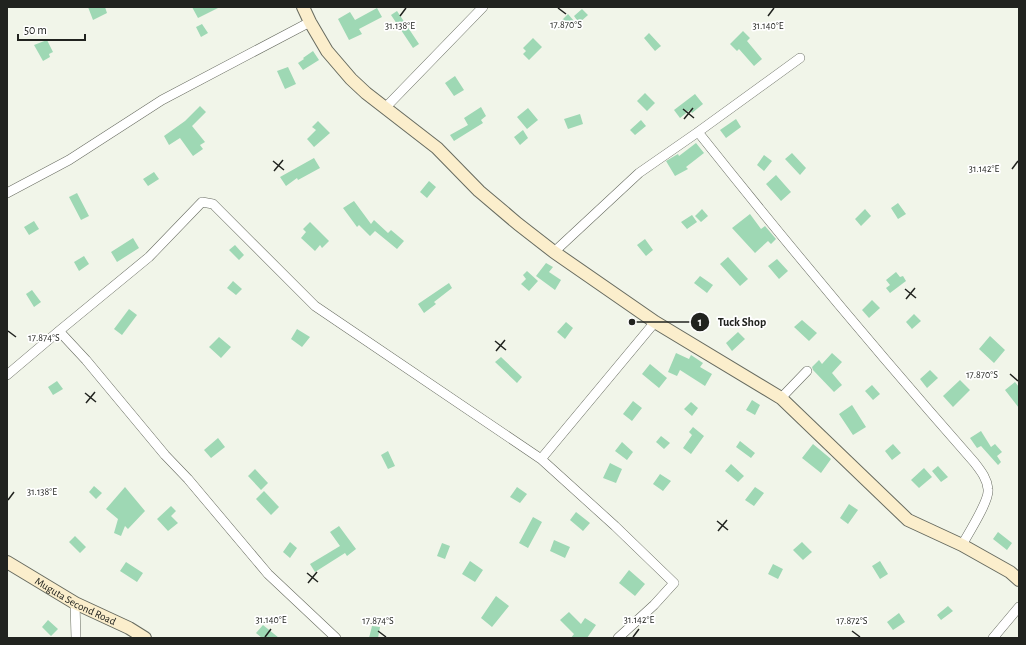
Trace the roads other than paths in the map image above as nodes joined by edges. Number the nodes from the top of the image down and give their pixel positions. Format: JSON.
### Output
{"nodes":[{"id":1,"x":303,"y":7,"type":"edge"},
{"id":2,"x":483,"y":7,"type":"edge"},
{"id":3,"x":310,"y":22,"type":"junction"},
{"id":4,"x":800,"y":58,"type":"dead end"},
{"id":5,"x":385,"y":108,"type":"junction"},
{"id":6,"x":698,"y":132,"type":"junction"},
{"id":7,"x":7,"y":193,"type":"edge"},
{"id":8,"x":554,"y":252,"type":"junction"},
{"id":9,"x":655,"y":322,"type":"junction"},
{"id":10,"x":59,"y":331,"type":"junction"},
{"id":11,"x":806,"y":372,"type":"dead end"},
{"id":12,"x":7,"y":376,"type":"edge"},
{"id":13,"x":781,"y":398,"type":"junction"},
{"id":14,"x":541,"y":459,"type":"junction"},
{"id":15,"x":962,"y":545,"type":"junction"},
{"id":16,"x":7,"y":562,"type":"edge"},
{"id":17,"x":1019,"y":580,"type":"edge"},
{"id":18,"x":75,"y":603,"type":"junction"},
{"id":19,"x":1019,"y":607,"type":"edge"},
{"id":20,"x":76,"y":638,"type":"edge"},
{"id":21,"x":145,"y":638,"type":"edge"},
{"id":22,"x":336,"y":638,"type":"edge"},
{"id":23,"x":618,"y":638,"type":"edge"},
{"id":24,"x":993,"y":638,"type":"edge"}],
"edges":[{"from":1,"to":3,"type":"street"},
{"from":2,"to":5,"type":"street"},
{"from":3,"to":5,"type":"street"},
{"from":3,"to":7,"type":"street"},
{"from":4,"to":6,"type":"street"},
{"from":5,"to":8,"type":"street"},
{"from":6,"to":8,"type":"street"},
{"from":6,"to":15,"type":"street"},
{"from":8,"to":9,"type":"street"},
{"from":9,"to":13,"type":"street"},
{"from":9,"to":14,"type":"street"},
{"from":10,"to":12,"type":"street"},
{"from":10,"to":14,"type":"street"},
{"from":10,"to":22,"type":"street"},
{"from":11,"to":13,"type":"street"},
{"from":13,"to":15,"type":"street"},
{"from":14,"to":23,"type":"street"},
{"from":15,"to":17,"type":"street"},
{"from":16,"to":18,"type":"street","name":"Muguta Second Road"},
{"from":18,"to":20,"type":"street"},
{"from":18,"to":21,"type":"street","name":"Muguta Second Road"},
{"from":19,"to":24,"type":"street"}]}
